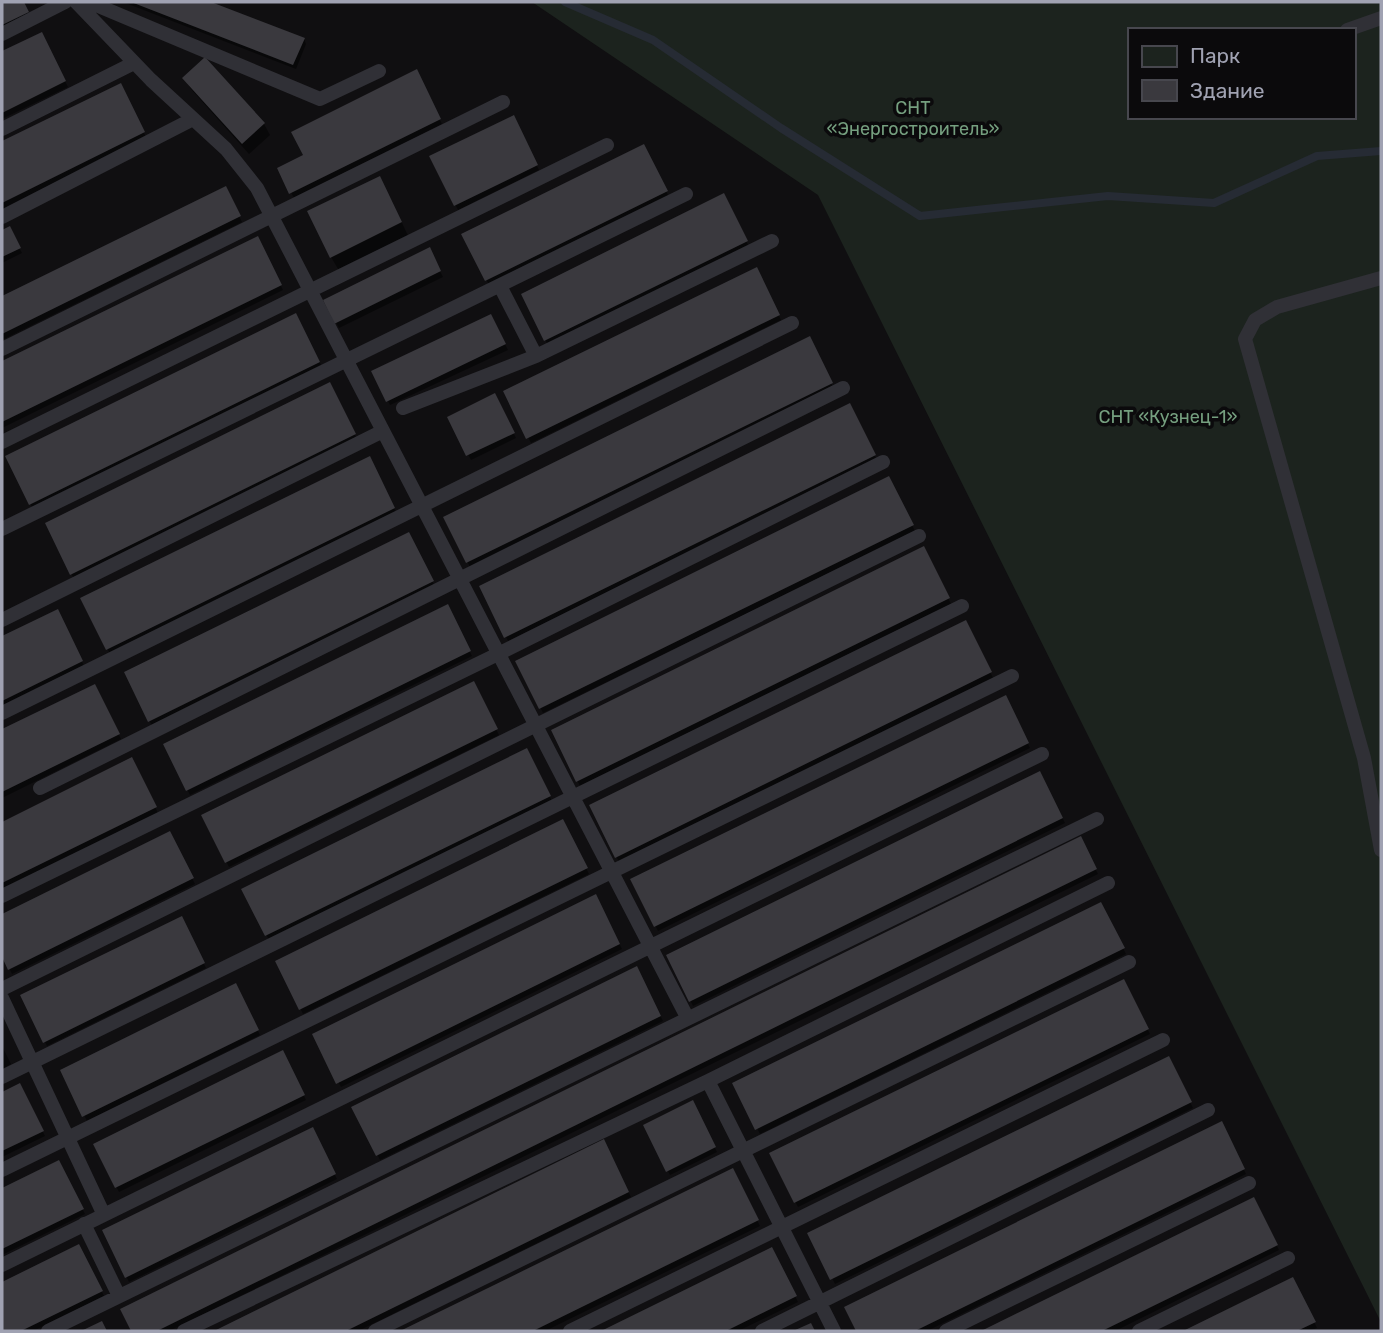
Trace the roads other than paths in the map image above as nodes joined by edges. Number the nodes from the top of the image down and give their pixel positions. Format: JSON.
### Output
{"nodes":[{"id":1,"x":65,"y":2,"type":"edge"},
{"id":2,"x":76,"y":2,"type":"edge"},
{"id":3,"x":89,"y":2,"type":"edge"},
{"id":4,"x":1381,"y":18,"type":"edge"},
{"id":5,"x":1353,"y":28,"type":"edge"},
{"id":6,"x":2,"y":34,"type":"edge"},
{"id":7,"x":134,"y":63,"type":"junction"},
{"id":8,"x":379,"y":71,"type":"dead end"},
{"id":9,"x":503,"y":102,"type":"dead end"},
{"id":10,"x":193,"y":119,"type":"junction"},
{"id":11,"x":2,"y":129,"type":"edge"},
{"id":12,"x":607,"y":145,"type":"dead end"},
{"id":13,"x":686,"y":194,"type":"dead end"},
{"id":14,"x":2,"y":216,"type":"edge"},
{"id":15,"x":271,"y":216,"type":"junction"},
{"id":16,"x":772,"y":241,"type":"dead end"},
{"id":17,"x":1381,"y":278,"type":"edge"},
{"id":18,"x":500,"y":286,"type":"junction"},
{"id":19,"x":310,"y":291,"type":"junction"},
{"id":20,"x":792,"y":323,"type":"dead end"},
{"id":21,"x":2,"y":349,"type":"edge"},
{"id":22,"x":536,"y":356,"type":"junction"},
{"id":23,"x":347,"y":362,"type":"junction"},
{"id":24,"x":842,"y":388,"type":"dead end"},
{"id":25,"x":403,"y":408,"type":"dead end"},
{"id":26,"x":383,"y":431,"type":"junction"},
{"id":27,"x":2,"y":442,"type":"edge"},
{"id":28,"x":883,"y":462,"type":"dead end"},
{"id":29,"x":422,"y":507,"type":"junction"},
{"id":30,"x":2,"y":530,"type":"edge"},
{"id":31,"x":919,"y":536,"type":"dead end"},
{"id":32,"x":460,"y":580,"type":"junction"},
{"id":33,"x":962,"y":606,"type":"dead end"},
{"id":34,"x":2,"y":620,"type":"edge"},
{"id":35,"x":498,"y":654,"type":"junction"},
{"id":36,"x":1012,"y":676,"type":"dead end"},
{"id":37,"x":2,"y":713,"type":"edge"},
{"id":38,"x":536,"y":726,"type":"junction"},
{"id":39,"x":1042,"y":754,"type":"dead end"},
{"id":40,"x":40,"y":788,"type":"dead end"},
{"id":41,"x":573,"y":798,"type":"junction"},
{"id":42,"x":1097,"y":819,"type":"dead end"},
{"id":43,"x":1381,"y":850,"type":"edge"},
{"id":44,"x":611,"y":872,"type":"junction"},
{"id":45,"x":1108,"y":883,"type":"dead end"},
{"id":46,"x":2,"y":896,"type":"edge"},
{"id":47,"x":650,"y":946,"type":"junction"},
{"id":48,"x":1129,"y":962,"type":"dead end"},
{"id":49,"x":2,"y":989,"type":"edge"},
{"id":50,"x":2,"y":998,"type":"edge"},
{"id":51,"x":687,"y":1017,"type":"junction"},
{"id":52,"x":1163,"y":1041,"type":"dead end"},
{"id":53,"x":32,"y":1062,"type":"junction"},
{"id":54,"x":2,"y":1077,"type":"edge"},
{"id":55,"x":708,"y":1081,"type":"junction"},
{"id":56,"x":1208,"y":1110,"type":"dead end"},
{"id":57,"x":68,"y":1138,"type":"junction"},
{"id":58,"x":742,"y":1150,"type":"junction"},
{"id":59,"x":2,"y":1170,"type":"edge"},
{"id":60,"x":1249,"y":1183,"type":"dead end"},
{"id":61,"x":104,"y":1215,"type":"junction"},
{"id":62,"x":84,"y":1224,"type":"junction"},
{"id":63,"x":781,"y":1228,"type":"junction"},
{"id":64,"x":1288,"y":1258,"type":"dead end"},
{"id":65,"x":2,"y":1265,"type":"edge"},
{"id":66,"x":119,"y":1296,"type":"junction"},
{"id":67,"x":819,"y":1303,"type":"junction"},
{"id":68,"x":48,"y":1331,"type":"edge"},
{"id":69,"x":184,"y":1331,"type":"edge"},
{"id":70,"x":375,"y":1331,"type":"edge"},
{"id":71,"x":570,"y":1331,"type":"edge"},
{"id":72,"x":762,"y":1331,"type":"edge"},
{"id":73,"x":834,"y":1331,"type":"edge"},
{"id":74,"x":946,"y":1331,"type":"edge"},
{"id":75,"x":1139,"y":1331,"type":"edge"}],
"edges":[{"from":1,"to":6,"type":"lane"},
{"from":2,"to":7,"type":"lane"},
{"from":3,"to":8,"type":"lane"},
{"from":4,"to":5,"type":"lane"},
{"from":7,"to":10,"type":"lane"},
{"from":7,"to":11,"type":"lane"},
{"from":9,"to":15,"type":"lane"},
{"from":10,"to":14,"type":"lane"},
{"from":10,"to":15,"type":"lane"},
{"from":12,"to":19,"type":"lane"},
{"from":13,"to":18,"type":"lane"},
{"from":15,"to":19,"type":"lane"},
{"from":15,"to":21,"type":"lane"},
{"from":16,"to":22,"type":"lane"},
{"from":17,"to":43,"type":"lane"},
{"from":18,"to":22,"type":"lane"},
{"from":18,"to":23,"type":"lane"},
{"from":19,"to":23,"type":"lane"},
{"from":19,"to":27,"type":"lane"},
{"from":20,"to":29,"type":"lane"},
{"from":22,"to":25,"type":"lane"},
{"from":23,"to":26,"type":"lane"},
{"from":23,"to":30,"type":"lane"},
{"from":24,"to":32,"type":"lane"},
{"from":26,"to":29,"type":"lane"},
{"from":26,"to":34,"type":"lane"},
{"from":28,"to":35,"type":"lane"},
{"from":29,"to":32,"type":"lane"},
{"from":29,"to":37,"type":"lane"},
{"from":31,"to":38,"type":"lane"},
{"from":32,"to":35,"type":"lane"},
{"from":32,"to":40,"type":"lane"},
{"from":33,"to":41,"type":"lane"},
{"from":35,"to":38,"type":"lane"},
{"from":35,"to":46,"type":"lane"},
{"from":36,"to":44,"type":"lane"},
{"from":38,"to":41,"type":"lane"},
{"from":38,"to":49,"type":"lane"},
{"from":39,"to":47,"type":"lane"},
{"from":41,"to":44,"type":"lane"},
{"from":41,"to":53,"type":"lane"},
{"from":42,"to":51,"type":"lane"},
{"from":44,"to":47,"type":"lane"},
{"from":44,"to":57,"type":"lane"},
{"from":45,"to":55,"type":"lane"},
{"from":47,"to":51,"type":"lane"},
{"from":47,"to":61,"type":"lane"},
{"from":48,"to":58,"type":"lane"},
{"from":50,"to":53,"type":"lane"},
{"from":51,"to":66,"type":"lane"},
{"from":52,"to":63,"type":"lane"},
{"from":53,"to":54,"type":"lane"},
{"from":53,"to":57,"type":"lane"},
{"from":55,"to":58,"type":"lane"},
{"from":55,"to":69,"type":"lane"},
{"from":56,"to":67,"type":"lane"},
{"from":57,"to":59,"type":"lane"},
{"from":57,"to":61,"type":"lane"},
{"from":58,"to":63,"type":"lane"},
{"from":58,"to":70,"type":"lane"},
{"from":60,"to":74,"type":"lane"},
{"from":61,"to":62,"type":"lane"},
{"from":62,"to":65,"type":"lane"},
{"from":62,"to":66,"type":"lane"},
{"from":63,"to":67,"type":"lane"},
{"from":63,"to":71,"type":"lane"},
{"from":64,"to":75,"type":"lane"},
{"from":66,"to":68,"type":"lane"},
{"from":67,"to":72,"type":"lane"},
{"from":67,"to":73,"type":"lane"}]}
